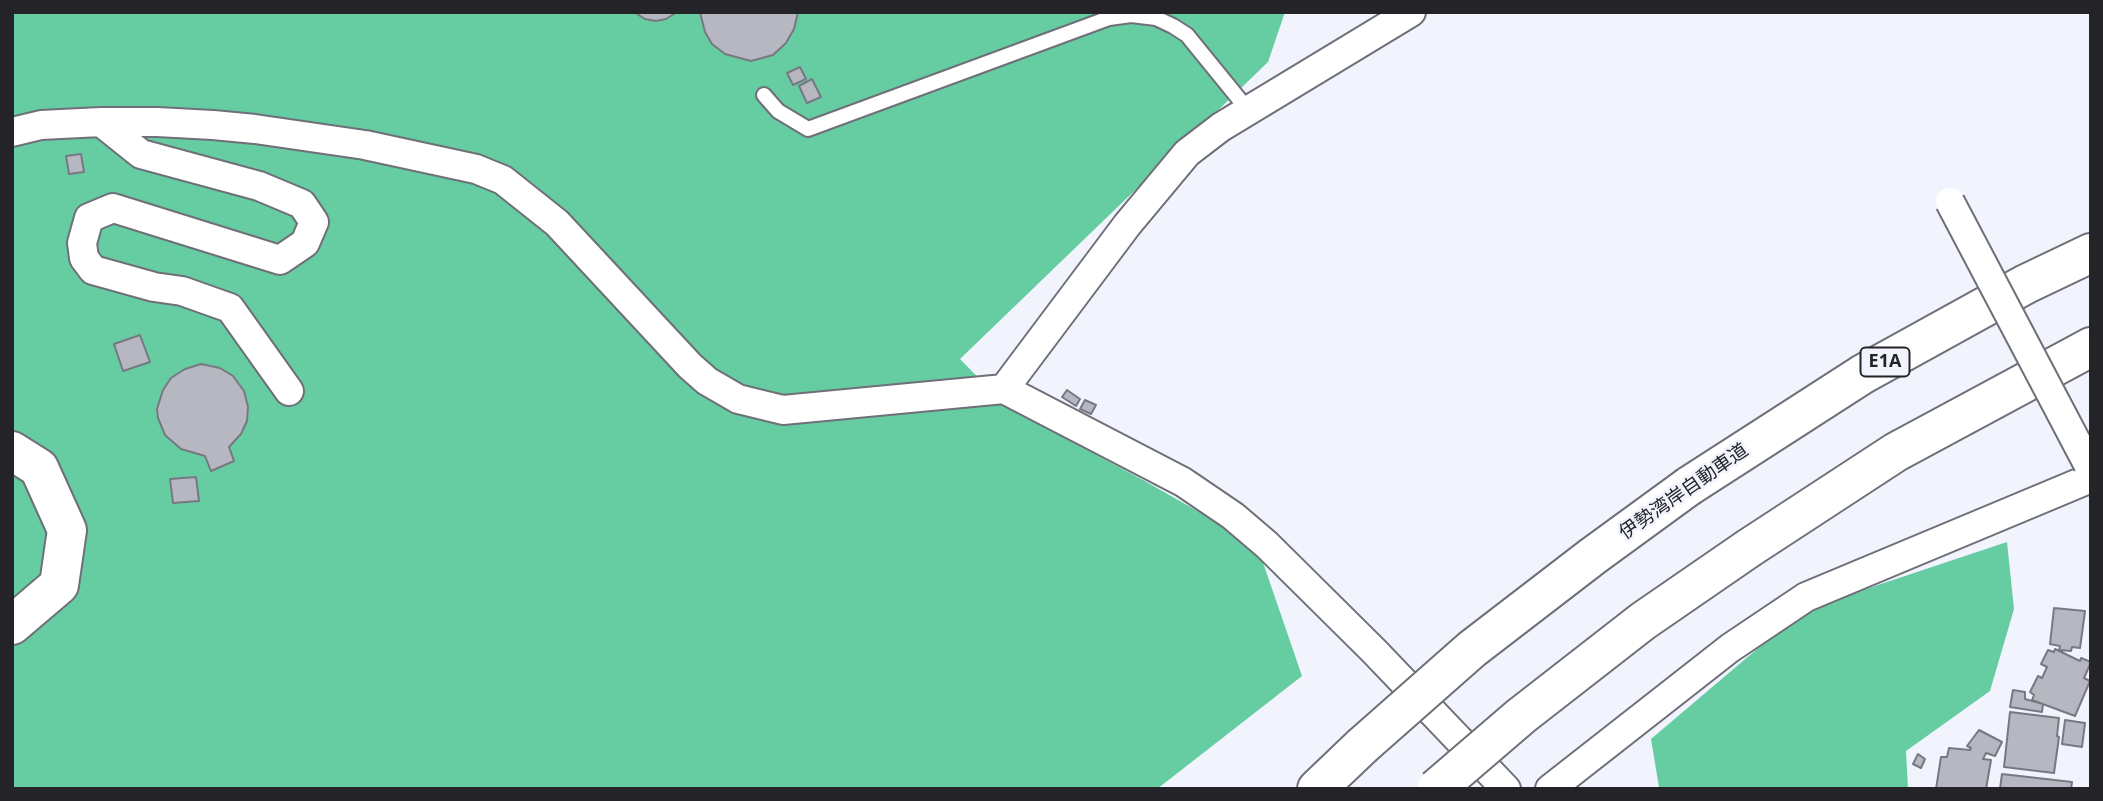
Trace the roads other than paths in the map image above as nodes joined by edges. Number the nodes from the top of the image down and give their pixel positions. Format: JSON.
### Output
{"nodes":[{"id":1,"x":1411,"y":12,"type":"edge"},
{"id":2,"x":764,"y":94,"type":"dead end"},
{"id":3,"x":1248,"y":110,"type":"junction"},
{"id":4,"x":101,"y":122,"type":"junction"},
{"id":5,"x":12,"y":132,"type":"edge"},
{"id":6,"x":1951,"y":202,"type":"dead end"},
{"id":7,"x":2091,"y":253,"type":"edge"},
{"id":8,"x":2091,"y":347,"type":"edge"},
{"id":9,"x":1004,"y":389,"type":"junction"},
{"id":10,"x":289,"y":391,"type":"dead end"},
{"id":11,"x":12,"y":451,"type":"edge"},
{"id":12,"x":2090,"y":470,"type":"edge"},
{"id":13,"x":12,"y":625,"type":"edge"},
{"id":14,"x":1317,"y":789,"type":"edge"},
{"id":15,"x":1436,"y":789,"type":"edge"},
{"id":16,"x":1506,"y":789,"type":"edge"},
{"id":17,"x":1550,"y":789,"type":"edge"}],
"edges":[{"from":1,"to":3,"type":"street"},
{"from":2,"to":3,"type":"lane"},
{"from":3,"to":9,"type":"street"},
{"from":4,"to":5,"type":"street"},
{"from":4,"to":9,"type":"street"},
{"from":4,"to":10,"type":"street"},
{"from":6,"to":12,"type":"street","bridge":true},
{"from":7,"to":14,"type":"main road","name":"伊勢湾岸自動車道","number":"E1A","bridge":true},
{"from":8,"to":15,"type":"main road","bridge":true},
{"from":9,"to":16,"type":"street"},
{"from":11,"to":13,"type":"main road"},
{"from":12,"to":17,"type":"street"}]}
